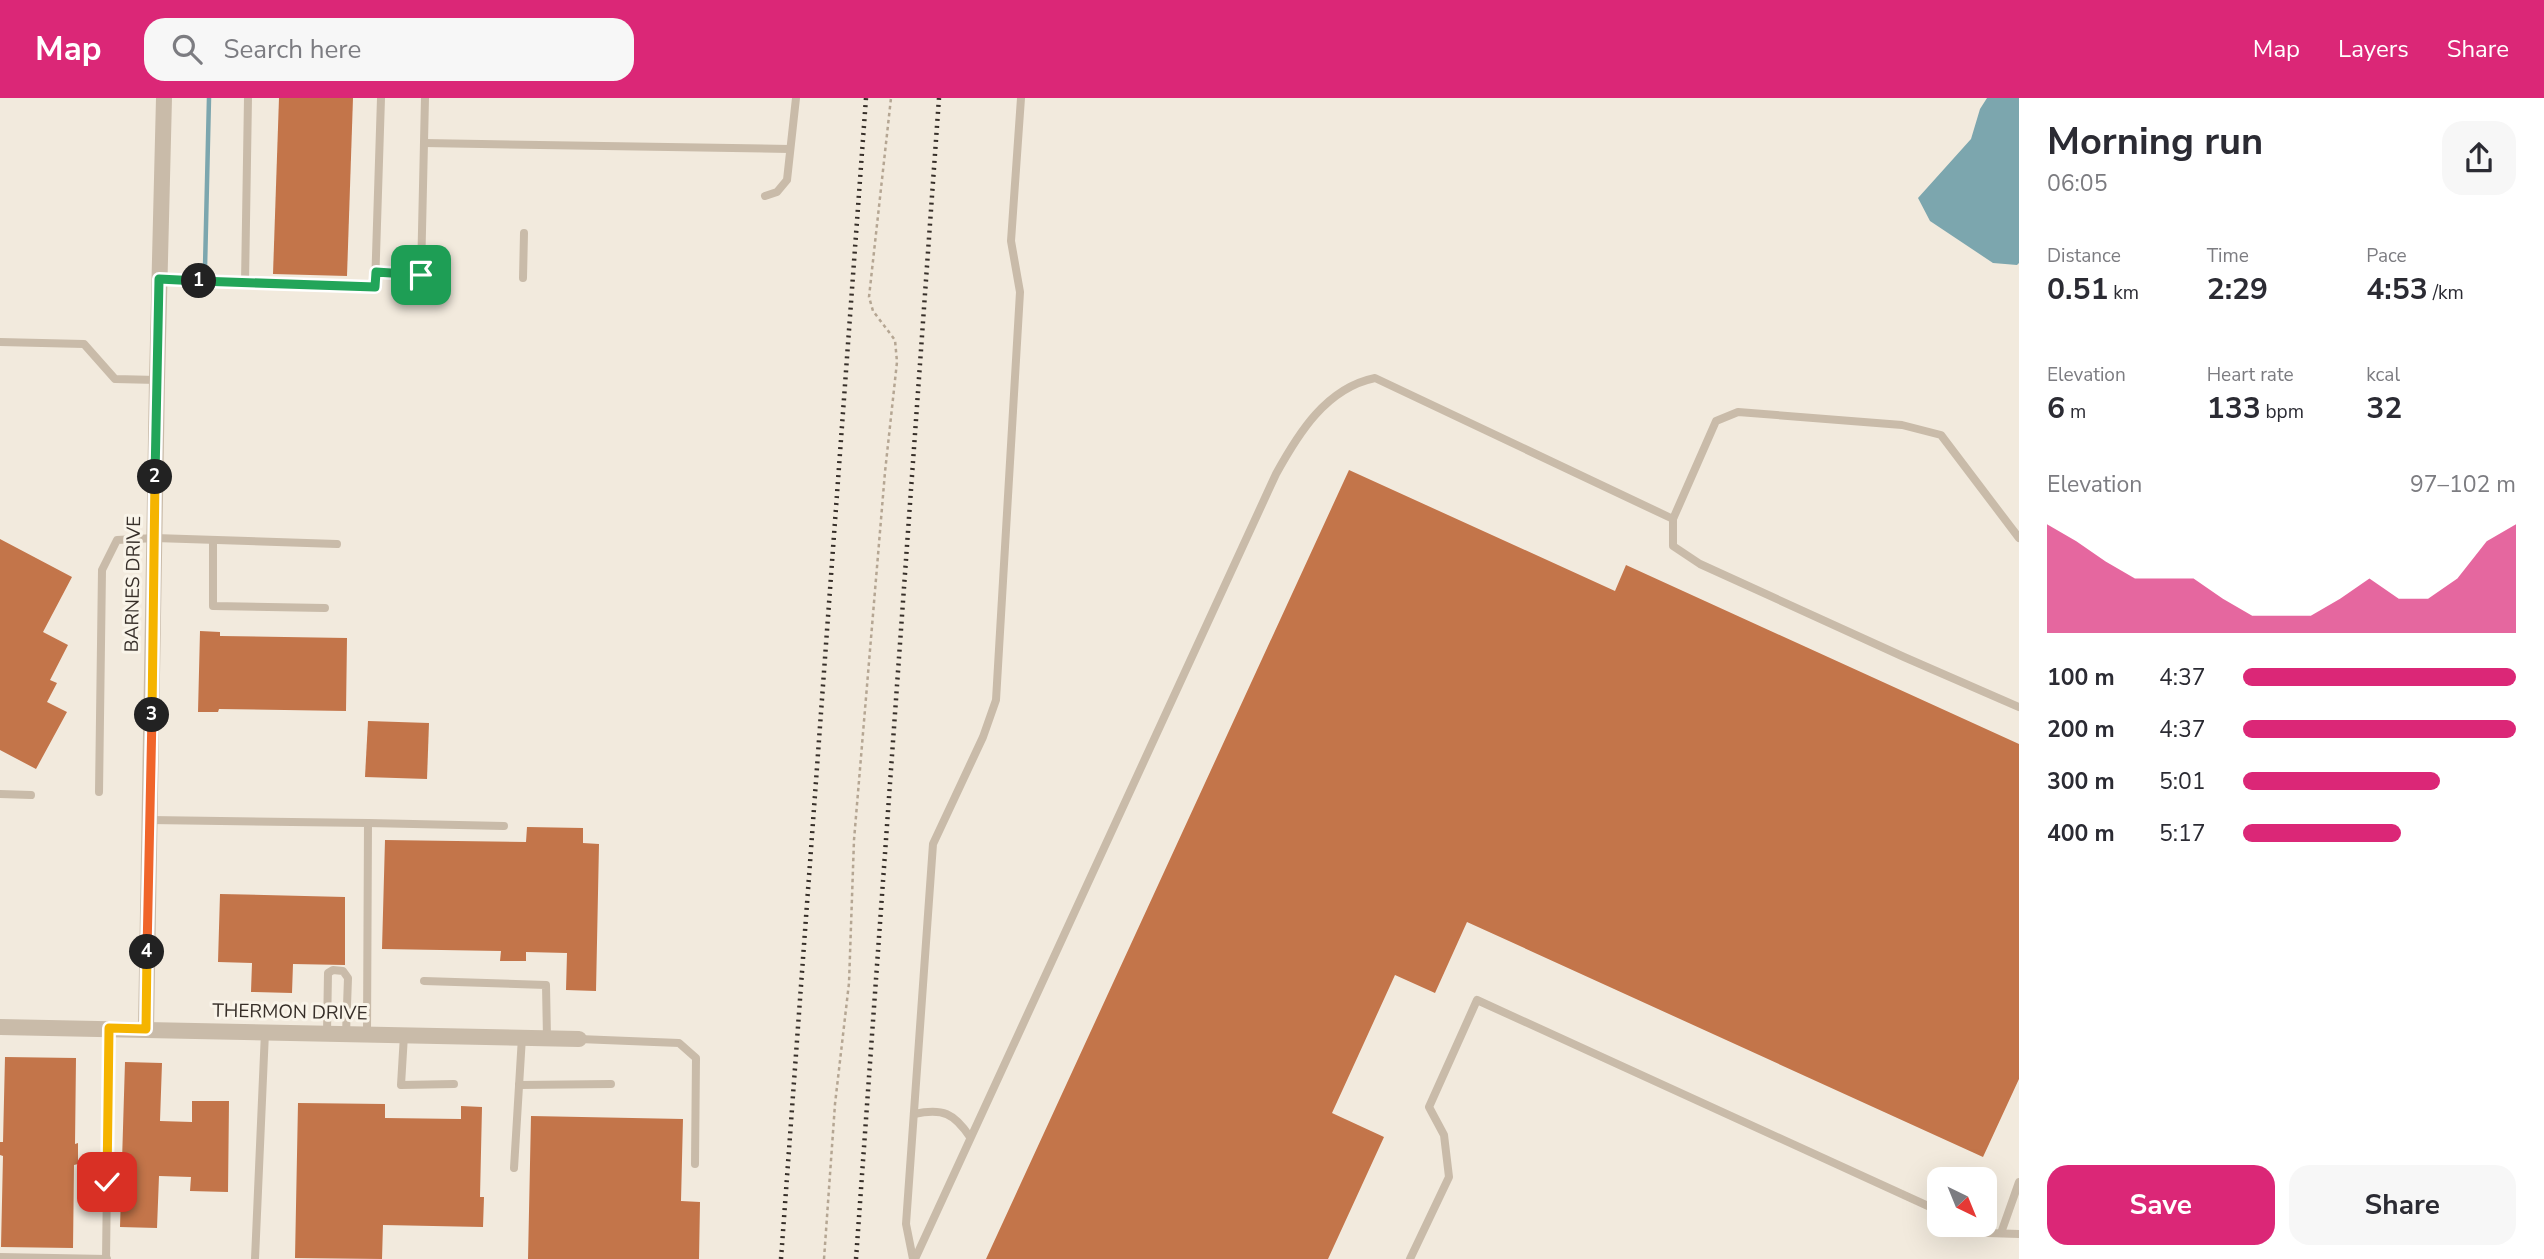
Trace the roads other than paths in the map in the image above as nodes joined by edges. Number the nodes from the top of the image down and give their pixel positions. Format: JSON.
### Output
{"nodes":[{"id":1,"x":164,"y":98,"type":"edge"},
{"id":2,"x":248,"y":98,"type":"edge"},
{"id":3,"x":381,"y":98,"type":"edge"},
{"id":4,"x":425,"y":98,"type":"edge"},
{"id":5,"x":796,"y":98,"type":"edge"},
{"id":6,"x":1021,"y":98,"type":"edge"},
{"id":7,"x":424,"y":143,"type":"junction"},
{"id":8,"x":790,"y":149,"type":"junction"},
{"id":9,"x":765,"y":196,"type":"dead end"},
{"id":10,"x":524,"y":233,"type":"dead end"},
{"id":11,"x":376,"y":272,"type":"junction"},
{"id":12,"x":523,"y":278,"type":"dead end"},
{"id":13,"x":159,"y":279,"type":"junction"},
{"id":14,"x":245,"y":283,"type":"junction"},
{"id":15,"x":0,"y":342,"type":"edge"},
{"id":16,"x":157,"y":380,"type":"junction"},
{"id":17,"x":1673,"y":519,"type":"junction"},
{"id":18,"x":155,"y":538,"type":"junction"},
{"id":19,"x":2019,"y":538,"type":"edge"},
{"id":20,"x":213,"y":540,"type":"junction"},
{"id":21,"x":337,"y":544,"type":"dead end"},
{"id":22,"x":325,"y":608,"type":"dead end"},
{"id":23,"x":2019,"y":707,"type":"edge"},
{"id":24,"x":99,"y":792,"type":"dead end"},
{"id":25,"x":0,"y":794,"type":"edge"},
{"id":26,"x":31,"y":795,"type":"dead end"},
{"id":27,"x":150,"y":820,"type":"junction"},
{"id":28,"x":368,"y":823,"type":"junction"},
{"id":29,"x":505,"y":826,"type":"dead end"},
{"id":30,"x":424,"y":981,"type":"dead end"},
{"id":31,"x":0,"y":1027,"type":"edge"},
{"id":32,"x":109,"y":1028,"type":"junction"},
{"id":33,"x":146,"y":1029,"type":"junction"},
{"id":34,"x":265,"y":1032,"type":"junction"},
{"id":35,"x":327,"y":1033,"type":"junction"},
{"id":36,"x":346,"y":1034,"type":"junction"},
{"id":37,"x":367,"y":1034,"type":"junction"},
{"id":38,"x":404,"y":1035,"type":"junction"},
{"id":39,"x":522,"y":1037,"type":"junction"},
{"id":40,"x":547,"y":1038,"type":"junction"},
{"id":41,"x":579,"y":1039,"type":"joint"},
{"id":42,"x":454,"y":1084,"type":"dead end"},
{"id":43,"x":611,"y":1084,"type":"dead end"},
{"id":44,"x":519,"y":1085,"type":"junction"},
{"id":45,"x":914,"y":1114,"type":"junction"},
{"id":46,"x":970,"y":1137,"type":"junction"},
{"id":47,"x":695,"y":1164,"type":"dead end"},
{"id":48,"x":514,"y":1168,"type":"dead end"},
{"id":49,"x":2019,"y":1182,"type":"edge"},
{"id":50,"x":1927,"y":1206,"type":"edge"},
{"id":51,"x":1997,"y":1233,"type":"edge"},
{"id":52,"x":2001,"y":1233,"type":"junction"},
{"id":53,"x":2019,"y":1234,"type":"edge"},
{"id":54,"x":0,"y":1257,"type":"edge"},
{"id":55,"x":107,"y":1259,"type":"edge"},
{"id":56,"x":256,"y":1259,"type":"edge"},
{"id":57,"x":914,"y":1259,"type":"edge"},
{"id":58,"x":1410,"y":1259,"type":"edge"}],
"edges":[{"from":1,"to":13,"type":"street","name":"BARNES DRIVE"},
{"from":2,"to":14,"type":"lane"},
{"from":3,"to":11,"type":"lane"},
{"from":4,"to":7,"type":"lane"},
{"from":5,"to":8,"type":"lane"},
{"from":6,"to":45,"type":"lane"},
{"from":7,"to":8,"type":"lane"},
{"from":7,"to":11,"type":"lane"},
{"from":8,"to":9,"type":"lane"},
{"from":10,"to":12,"type":"lane"},
{"from":11,"to":14,"type":"lane"},
{"from":13,"to":14,"type":"lane"},
{"from":13,"to":16,"type":"street","name":"BARNES DRIVE"},
{"from":15,"to":16,"type":"lane"},
{"from":16,"to":18,"type":"street","name":"BARNES DRIVE"},
{"from":17,"to":19,"type":"lane"},
{"from":17,"to":23,"type":"lane"},
{"from":17,"to":46,"type":"lane"},
{"from":18,"to":20,"type":"lane"},
{"from":18,"to":24,"type":"lane"},
{"from":18,"to":27,"type":"street","name":"BARNES DRIVE"},
{"from":20,"to":21,"type":"lane"},
{"from":20,"to":22,"type":"lane"},
{"from":25,"to":26,"type":"lane"},
{"from":27,"to":28,"type":"lane"},
{"from":27,"to":33,"type":"street","name":"BARNES DRIVE"},
{"from":28,"to":29,"type":"lane"},
{"from":28,"to":37,"type":"lane"},
{"from":30,"to":40,"type":"lane"},
{"from":31,"to":32,"type":"street","name":"THERMON DRIVE"},
{"from":32,"to":33,"type":"street","name":"THERMON DRIVE"},
{"from":32,"to":55,"type":"lane"},
{"from":33,"to":34,"type":"street","name":"THERMON DRIVE"},
{"from":34,"to":35,"type":"street","name":"THERMON DRIVE"},
{"from":34,"to":56,"type":"lane"},
{"from":35,"to":36,"type":"street","name":"THERMON DRIVE"},
{"from":35,"to":36,"type":"lane"},
{"from":36,"to":37,"type":"street","name":"THERMON DRIVE"},
{"from":37,"to":38,"type":"street","name":"THERMON DRIVE"},
{"from":38,"to":39,"type":"street","name":"THERMON DRIVE"},
{"from":38,"to":42,"type":"lane"},
{"from":39,"to":40,"type":"street","name":"THERMON DRIVE"},
{"from":39,"to":44,"type":"lane"},
{"from":40,"to":41,"type":"street","name":"THERMON DRIVE"},
{"from":41,"to":47,"type":"lane"},
{"from":43,"to":44,"type":"lane"},
{"from":44,"to":48,"type":"lane"},
{"from":45,"to":46,"type":"lane"},
{"from":45,"to":57,"type":"lane"},
{"from":46,"to":57,"type":"lane"},
{"from":49,"to":52,"type":"lane"},
{"from":50,"to":58,"type":"lane"},
{"from":51,"to":52,"type":"lane"},
{"from":52,"to":53,"type":"lane"},
{"from":54,"to":55,"type":"lane"}]}
